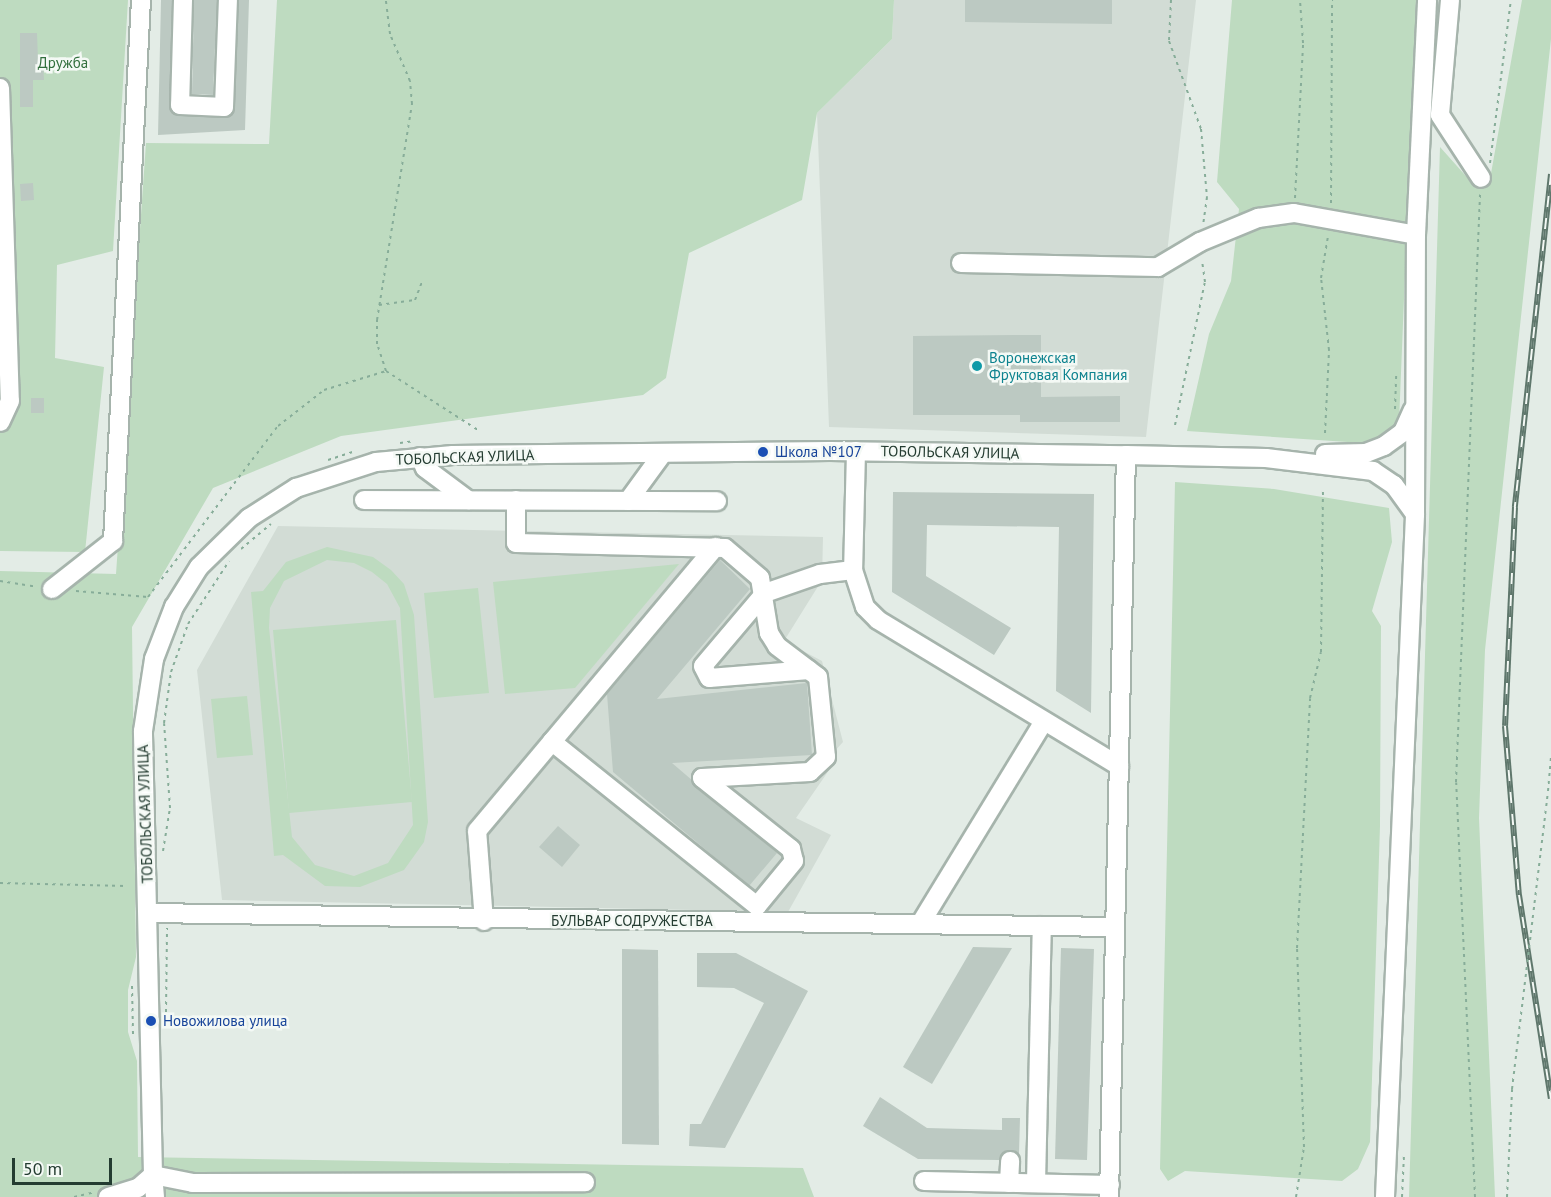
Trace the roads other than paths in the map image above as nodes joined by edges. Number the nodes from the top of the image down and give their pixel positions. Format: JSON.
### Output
{"nodes":[{"id":1,"x":141,"y":0,"type":"edge"},
{"id":2,"x":183,"y":0,"type":"edge"},
{"id":3,"x":228,"y":0,"type":"edge"},
{"id":4,"x":1427,"y":0,"type":"edge"},
{"id":5,"x":1450,"y":0,"type":"edge"},
{"id":6,"x":1424,"y":49,"type":"junction"},
{"id":7,"x":1445,"y":52,"type":"junction"},
{"id":8,"x":0,"y":88,"type":"edge"},
{"id":9,"x":1481,"y":178,"type":"road end"},
{"id":10,"x":1416,"y":235,"type":"junction"},
{"id":11,"x":961,"y":263,"type":"dead end"},
{"id":12,"x":1416,"y":400,"type":"junction"},
{"id":13,"x":0,"y":422,"type":"edge"},
{"id":14,"x":419,"y":449,"type":"junction"},
{"id":15,"x":855,"y":451,"type":"junction"},
{"id":16,"x":663,"y":453,"type":"junction"},
{"id":17,"x":1126,"y":455,"type":"junction"},
{"id":18,"x":1266,"y":458,"type":"junction"},
{"id":19,"x":364,"y":500,"type":"dead end"},
{"id":20,"x":468,"y":500,"type":"junction"},
{"id":21,"x":516,"y":500,"type":"junction"},
{"id":22,"x":628,"y":501,"type":"junction"},
{"id":23,"x":717,"y":501,"type":"dead end"},
{"id":24,"x":1415,"y":514,"type":"junction"},
{"id":25,"x":715,"y":547,"type":"junction"},
{"id":26,"x":853,"y":570,"type":"junction"},
{"id":27,"x":52,"y":590,"type":"road end"},
{"id":28,"x":765,"y":593,"type":"junction"},
{"id":29,"x":809,"y":670,"type":"junction"},
{"id":30,"x":1044,"y":721,"type":"junction"},
{"id":31,"x":552,"y":742,"type":"junction"},
{"id":32,"x":1119,"y":766,"type":"junction"},
{"id":33,"x":148,"y":913,"type":"junction"},
{"id":34,"x":484,"y":921,"type":"junction"},
{"id":35,"x":922,"y":921,"type":"junction"},
{"id":36,"x":1042,"y":926,"type":"junction"},
{"id":37,"x":1115,"y":927,"type":"junction"},
{"id":38,"x":1010,"y":1161,"type":"dead end"},
{"id":39,"x":153,"y":1175,"type":"junction"},
{"id":40,"x":924,"y":1181,"type":"dead end"},
{"id":41,"x":585,"y":1182,"type":"dead end"},
{"id":42,"x":1010,"y":1183,"type":"junction"},
{"id":43,"x":1036,"y":1183,"type":"junction"},
{"id":44,"x":1110,"y":1191,"type":"edge"},
{"id":45,"x":106,"y":1193,"type":"edge"},
{"id":46,"x":155,"y":1197,"type":"edge"},
{"id":47,"x":1385,"y":1197,"type":"edge"}],
"edges":[{"from":1,"to":27,"type":"street"},
{"from":2,"to":3,"type":"street"},
{"from":4,"to":6,"type":"street"},
{"from":5,"to":7,"type":"street"},
{"from":6,"to":7,"type":"street"},
{"from":6,"to":10,"type":"street"},
{"from":7,"to":9,"type":"street"},
{"from":8,"to":13,"type":"street"},
{"from":10,"to":11,"type":"street"},
{"from":10,"to":12,"type":"street"},
{"from":12,"to":18,"type":"street"},
{"from":12,"to":24,"type":"street"},
{"from":14,"to":16,"type":"street","name":"ТОБОЛЬСКАЯ УЛИЦА"},
{"from":14,"to":20,"type":"street"},
{"from":14,"to":33,"type":"street","name":"ТОБОЛЬСКАЯ УЛИЦА"},
{"from":15,"to":16,"type":"street","name":"ТОБОЛЬСКАЯ УЛИЦА"},
{"from":15,"to":17,"type":"street","name":"ТОБОЛЬСКАЯ УЛИЦА"},
{"from":15,"to":26,"type":"street"},
{"from":16,"to":22,"type":"street"},
{"from":17,"to":18,"type":"street","name":"ТОБОЛЬСКАЯ УЛИЦА"},
{"from":17,"to":32,"type":"street"},
{"from":18,"to":24,"type":"street","name":"ТОБОЛЬСКАЯ УЛИЦА"},
{"from":19,"to":20,"type":"street"},
{"from":20,"to":21,"type":"street"},
{"from":21,"to":22,"type":"street"},
{"from":21,"to":25,"type":"street"},
{"from":22,"to":23,"type":"street"},
{"from":24,"to":47,"type":"street"},
{"from":25,"to":28,"type":"street"},
{"from":25,"to":31,"type":"street"},
{"from":26,"to":28,"type":"street"},
{"from":26,"to":30,"type":"street"},
{"from":28,"to":29,"type":"street"},
{"from":28,"to":29,"type":"street"},
{"from":29,"to":31,"type":"street"},
{"from":30,"to":32,"type":"street"},
{"from":30,"to":35,"type":"street"},
{"from":31,"to":34,"type":"street"},
{"from":32,"to":37,"type":"street"},
{"from":33,"to":34,"type":"street","name":"БУЛЬВАР СОДРУЖЕСТВА"},
{"from":33,"to":39,"type":"street","name":"ТОБОЛЬСКАЯ УЛИЦА"},
{"from":34,"to":35,"type":"street","name":"БУЛЬВАР СОДРУЖЕСТВА"},
{"from":35,"to":36,"type":"street","name":"БУЛЬВАР СОДРУЖЕСТВА"},
{"from":36,"to":37,"type":"street","name":"БУЛЬВАР СОДРУЖЕСТВА"},
{"from":36,"to":43,"type":"street"},
{"from":37,"to":44,"type":"street"},
{"from":38,"to":42,"type":"street"},
{"from":39,"to":41,"type":"street"},
{"from":39,"to":45,"type":"street"},
{"from":39,"to":46,"type":"street","name":"ТОБОЛЬСКАЯ УЛИЦА"},
{"from":40,"to":42,"type":"street"},
{"from":42,"to":43,"type":"street"},
{"from":43,"to":44,"type":"street"}]}
